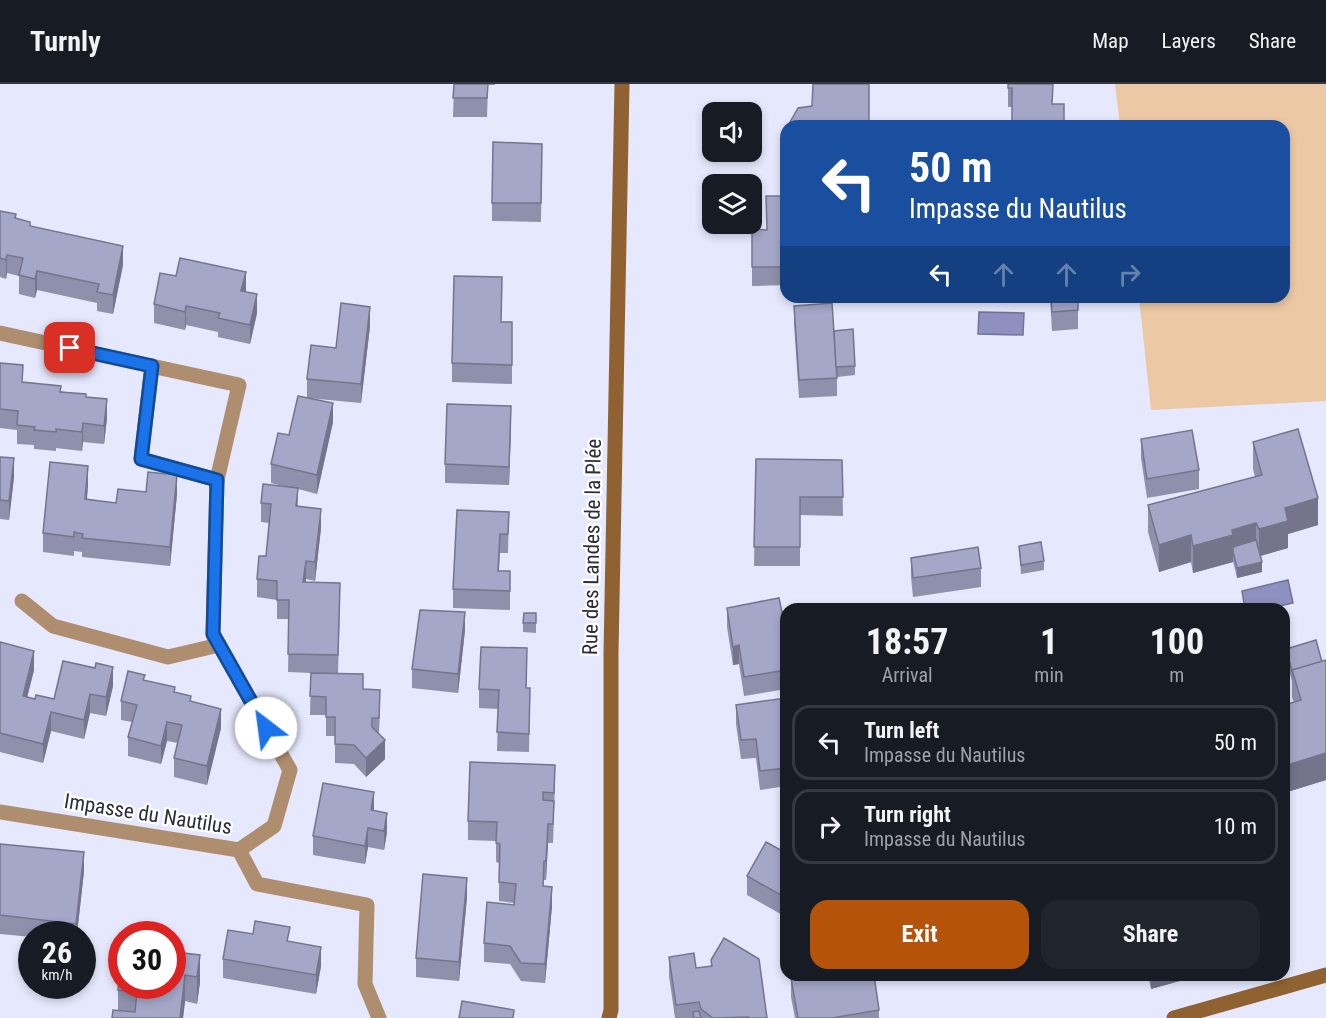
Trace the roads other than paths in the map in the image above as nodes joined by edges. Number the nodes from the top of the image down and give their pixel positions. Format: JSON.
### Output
{"nodes":[{"id":1,"x":622,"y":84,"type":"edge"},
{"id":2,"x":0,"y":333,"type":"edge"},
{"id":3,"x":152,"y":366,"type":"junction"},
{"id":4,"x":217,"y":480,"type":"junction"},
{"id":5,"x":22,"y":601,"type":"dead end"},
{"id":6,"x":219,"y":645,"type":"junction"},
{"id":7,"x":0,"y":812,"type":"edge"},
{"id":8,"x":239,"y":850,"type":"junction"},
{"id":9,"x":1326,"y":975,"type":"edge"},
{"id":10,"x":611,"y":1015,"type":"edge"},
{"id":11,"x":379,"y":1018,"type":"edge"},
{"id":12,"x":1174,"y":1018,"type":"edge"}],
"edges":[{"from":1,"to":10,"type":"street","name":"Rue des Landes de la Plée"},
{"from":2,"to":3,"type":"street","name":"Impasse du Nautilus"},
{"from":3,"to":4,"type":"street"},
{"from":3,"to":4,"type":"street","name":"Impasse du Nautilus"},
{"from":4,"to":6,"type":"street","name":"Impasse du Nautilus"},
{"from":5,"to":6,"type":"street"},
{"from":6,"to":8,"type":"street","name":"Impasse du Nautilus"},
{"from":7,"to":8,"type":"street","name":"Impasse du Nautilus"},
{"from":8,"to":11,"type":"street"},
{"from":9,"to":12,"type":"street"}]}
